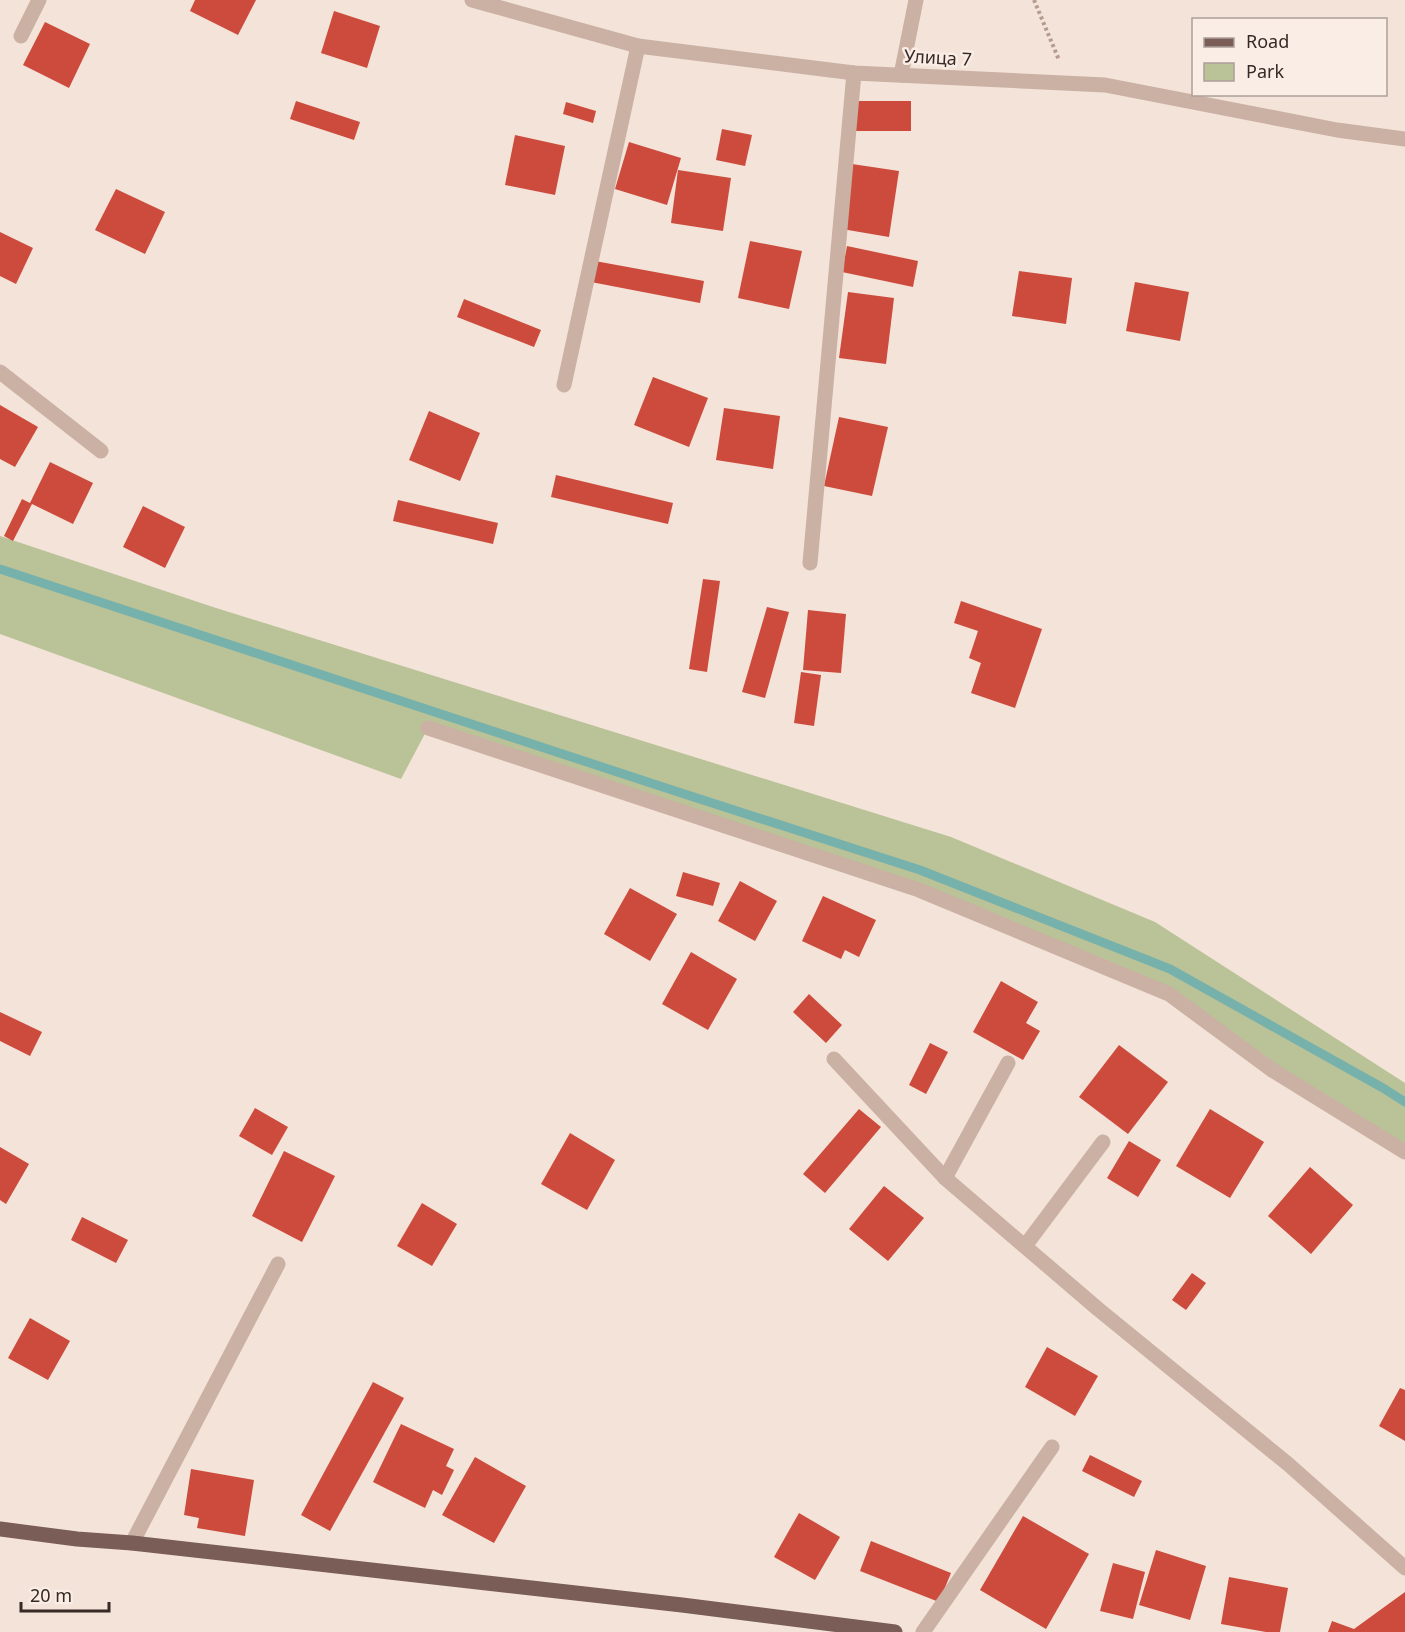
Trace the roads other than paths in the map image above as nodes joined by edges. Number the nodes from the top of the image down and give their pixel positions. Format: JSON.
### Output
{"nodes":[{"id":1,"x":39,"y":0,"type":"edge"},
{"id":2,"x":472,"y":0,"type":"edge"},
{"id":3,"x":916,"y":0,"type":"edge"},
{"id":4,"x":21,"y":36,"type":"dead end"},
{"id":5,"x":638,"y":46,"type":"junction"},
{"id":6,"x":854,"y":73,"type":"junction"},
{"id":7,"x":901,"y":75,"type":"junction"},
{"id":8,"x":1405,"y":139,"type":"edge"},
{"id":9,"x":0,"y":372,"type":"edge"},
{"id":10,"x":564,"y":385,"type":"dead end"},
{"id":11,"x":101,"y":451,"type":"dead end"},
{"id":12,"x":810,"y":562,"type":"dead end"},
{"id":13,"x":428,"y":728,"type":"dead end"},
{"id":14,"x":834,"y":1059,"type":"dead end"},
{"id":15,"x":1008,"y":1063,"type":"dead end"},
{"id":16,"x":1103,"y":1142,"type":"dead end"},
{"id":17,"x":1405,"y":1152,"type":"edge"},
{"id":18,"x":945,"y":1178,"type":"junction"},
{"id":19,"x":1025,"y":1246,"type":"junction"},
{"id":20,"x":278,"y":1264,"type":"dead end"},
{"id":21,"x":1052,"y":1447,"type":"dead end"},
{"id":22,"x":0,"y":1529,"type":"edge"},
{"id":23,"x":132,"y":1543,"type":"junction"},
{"id":24,"x":1405,"y":1569,"type":"edge"},
{"id":25,"x":895,"y":1632,"type":"edge"},
{"id":26,"x":922,"y":1632,"type":"edge"}],
"edges":[{"from":1,"to":4,"type":"street"},
{"from":2,"to":5,"type":"street","name":"Улица 7"},
{"from":3,"to":7,"type":"street"},
{"from":5,"to":6,"type":"street","name":"Улица 7"},
{"from":5,"to":10,"type":"street"},
{"from":6,"to":7,"type":"street","name":"Улица 7"},
{"from":6,"to":12,"type":"street"},
{"from":7,"to":8,"type":"street","name":"Улица 7"},
{"from":9,"to":11,"type":"street"},
{"from":13,"to":17,"type":"street"},
{"from":14,"to":18,"type":"street"},
{"from":15,"to":18,"type":"street"},
{"from":16,"to":19,"type":"street"},
{"from":18,"to":19,"type":"street"},
{"from":19,"to":24,"type":"street"},
{"from":20,"to":23,"type":"street"},
{"from":21,"to":26,"type":"street"},
{"from":22,"to":23,"type":"main road"},
{"from":23,"to":25,"type":"main road"}]}
